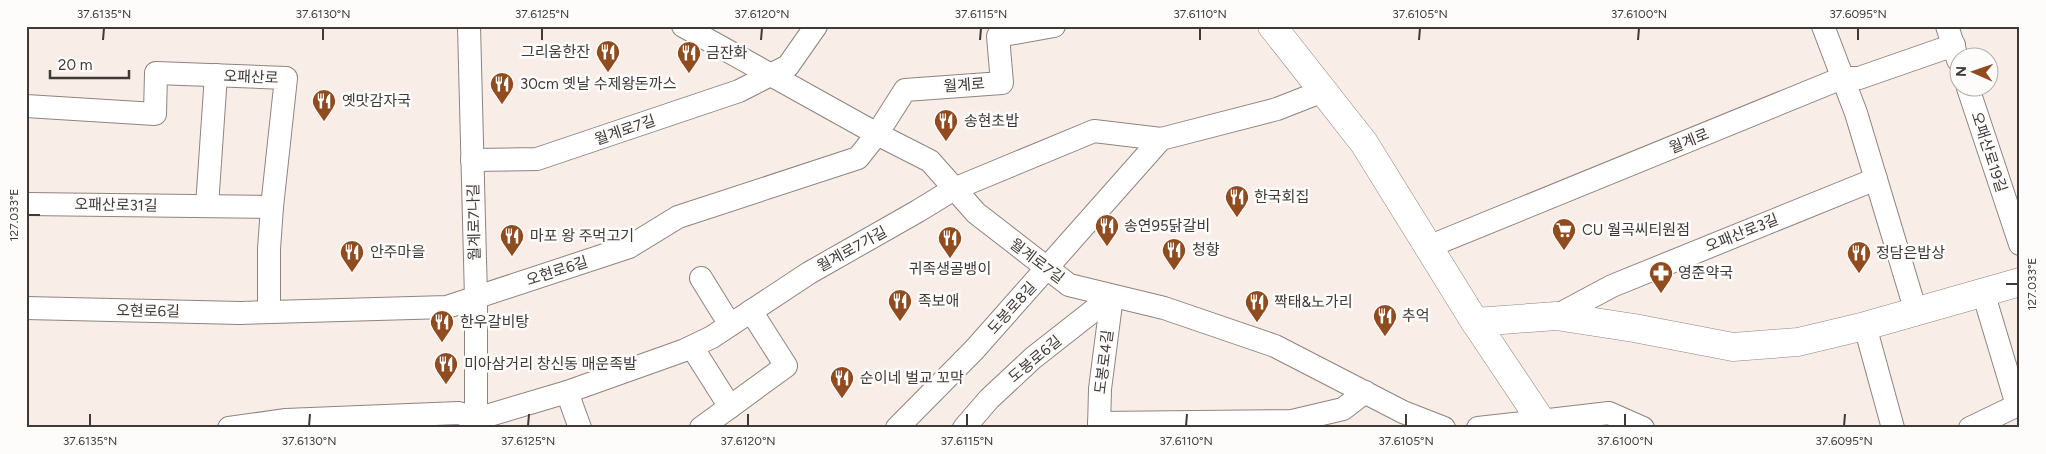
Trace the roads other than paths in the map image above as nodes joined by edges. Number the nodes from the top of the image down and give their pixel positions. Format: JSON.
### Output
{"nodes":[{"id":1,"x":469,"y":26,"type":"edge"},
{"id":2,"x":683,"y":26,"type":"edge"},
{"id":3,"x":816,"y":26,"type":"edge"},
{"id":4,"x":1054,"y":26,"type":"edge"},
{"id":5,"x":1272,"y":26,"type":"edge"},
{"id":6,"x":1823,"y":26,"type":"edge"},
{"id":7,"x":1953,"y":44,"type":"edge"},
{"id":8,"x":216,"y":75,"type":"junction"},
{"id":9,"x":772,"y":76,"type":"junction"},
{"id":10,"x":1842,"y":78,"type":"junction"},
{"id":11,"x":1323,"y":91,"type":"junction"},
{"id":12,"x":1971,"y":98,"type":"edge"},
{"id":13,"x":26,"y":106,"type":"edge"},
{"id":14,"x":877,"y":134,"type":"junction"},
{"id":15,"x":1161,"y":139,"type":"junction"},
{"id":16,"x":472,"y":160,"type":"junction"},
{"id":17,"x":1876,"y":179,"type":"junction"},
{"id":18,"x":954,"y":189,"type":"junction"},
{"id":19,"x":26,"y":204,"type":"edge"},
{"id":20,"x":207,"y":206,"type":"junction"},
{"id":21,"x":272,"y":207,"type":"junction"},
{"id":22,"x":2020,"y":244,"type":"edge"},
{"id":23,"x":1428,"y":247,"type":"junction"},
{"id":24,"x":1047,"y":269,"type":"junction"},
{"id":25,"x":701,"y":278,"type":"dead end"},
{"id":26,"x":2020,"y":282,"type":"edge"},
{"id":27,"x":1984,"y":292,"type":"junction"},
{"id":28,"x":1112,"y":296,"type":"junction"},
{"id":29,"x":476,"y":298,"type":"junction"},
{"id":30,"x":26,"y":308,"type":"edge"},
{"id":31,"x":751,"y":311,"type":"junction"},
{"id":32,"x":269,"y":312,"type":"junction"},
{"id":33,"x":1916,"y":312,"type":"junction"},
{"id":34,"x":1556,"y":316,"type":"junction"},
{"id":35,"x":1476,"y":322,"type":"junction"},
{"id":36,"x":730,"y":325,"type":"junction"},
{"id":37,"x":1865,"y":326,"type":"junction"},
{"id":38,"x":692,"y":347,"type":"junction"},
{"id":39,"x":567,"y":392,"type":"junction"},
{"id":40,"x":1365,"y":392,"type":"junction"},
{"id":41,"x":2018,"y":404,"type":"edge"},
{"id":42,"x":730,"y":407,"type":"junction"},
{"id":43,"x":339,"y":423,"type":"edge"},
{"id":44,"x":476,"y":423,"type":"edge"},
{"id":45,"x":1543,"y":424,"type":"edge"},
{"id":46,"x":1099,"y":426,"type":"edge"},
{"id":47,"x":229,"y":428,"type":"edge"},
{"id":48,"x":580,"y":428,"type":"edge"},
{"id":49,"x":701,"y":428,"type":"edge"},
{"id":50,"x":898,"y":428,"type":"edge"},
{"id":51,"x":964,"y":428,"type":"edge"},
{"id":52,"x":1444,"y":428,"type":"edge"},
{"id":53,"x":1478,"y":428,"type":"edge"},
{"id":54,"x":1643,"y":428,"type":"edge"},
{"id":55,"x":1893,"y":428,"type":"edge"},
{"id":56,"x":1970,"y":428,"type":"edge"}],
"edges":[{"from":1,"to":16,"type":"street","name":"월계로7나길"},
{"from":2,"to":9,"type":"street","name":"월계로7길"},
{"from":3,"to":9,"type":"street","name":"월계로7길"},
{"from":4,"to":14,"type":"street","name":"월계로"},
{"from":5,"to":11,"type":"street"},
{"from":6,"to":10,"type":"street"},
{"from":7,"to":10,"type":"street","name":"월계로"},
{"from":8,"to":13,"type":"street","name":"오패산로"},
{"from":8,"to":20,"type":"street"},
{"from":8,"to":21,"type":"street","name":"오패산로"},
{"from":9,"to":14,"type":"street","name":"월계로7길"},
{"from":9,"to":16,"type":"street","name":"월계로7길"},
{"from":10,"to":17,"type":"street"},
{"from":10,"to":23,"type":"street","name":"월계로"},
{"from":11,"to":15,"type":"street"},
{"from":11,"to":23,"type":"street"},
{"from":12,"to":22,"type":"street","name":"오패산로19길"},
{"from":14,"to":18,"type":"street","name":"월계로7길"},
{"from":14,"to":29,"type":"street","name":"오현로6길"},
{"from":15,"to":18,"type":"street"},
{"from":15,"to":24,"type":"street","name":"도봉로8길"},
{"from":16,"to":29,"type":"street","name":"월계로7나길"},
{"from":17,"to":33,"type":"street"},
{"from":17,"to":34,"type":"street","name":"오패산로3길"},
{"from":18,"to":24,"type":"street","name":"월계로7길"},
{"from":18,"to":31,"type":"street","name":"월계로7가길"},
{"from":19,"to":20,"type":"street","name":"오패산로31길"},
{"from":20,"to":21,"type":"street","name":"오패산로31길"},
{"from":21,"to":32,"type":"street"},
{"from":23,"to":35,"type":"street"},
{"from":24,"to":28,"type":"street","name":"월계로7길"},
{"from":24,"to":50,"type":"street","name":"도봉로8길"},
{"from":25,"to":36,"type":"street"},
{"from":26,"to":27,"type":"street","name":"오패산로3길"},
{"from":27,"to":33,"type":"street","name":"오패산로3길"},
{"from":27,"to":41,"type":"street"},
{"from":28,"to":40,"type":"street","name":"월계로7길"},
{"from":28,"to":46,"type":"street","name":"도봉로4길"},
{"from":28,"to":51,"type":"street","name":"도봉로6길"},
{"from":29,"to":32,"type":"street","name":"오현로6길"},
{"from":29,"to":44,"type":"street","name":"월계로7나길"},
{"from":30,"to":32,"type":"street","name":"오현로6길"},
{"from":31,"to":36,"type":"street","name":"월계로7가길"},
{"from":31,"to":42,"type":"street"},
{"from":33,"to":37,"type":"street","name":"오패산로3길"},
{"from":34,"to":35,"type":"street","name":"오패산로3길"},
{"from":34,"to":37,"type":"street","name":"오패산로3길"},
{"from":35,"to":45,"type":"street"},
{"from":36,"to":38,"type":"street","name":"월계로7가길"},
{"from":37,"to":55,"type":"street"},
{"from":38,"to":39,"type":"street","name":"월계로7가길"},
{"from":38,"to":42,"type":"street"},
{"from":39,"to":44,"type":"street","name":"월계로7가길"},
{"from":39,"to":48,"type":"street"},
{"from":40,"to":46,"type":"street"},
{"from":40,"to":52,"type":"street","name":"월계로7길"},
{"from":41,"to":56,"type":"street"},
{"from":42,"to":49,"type":"street"},
{"from":43,"to":44,"type":"street"},
{"from":43,"to":47,"type":"street"},
{"from":45,"to":53,"type":"street"},
{"from":45,"to":54,"type":"street"}]}
